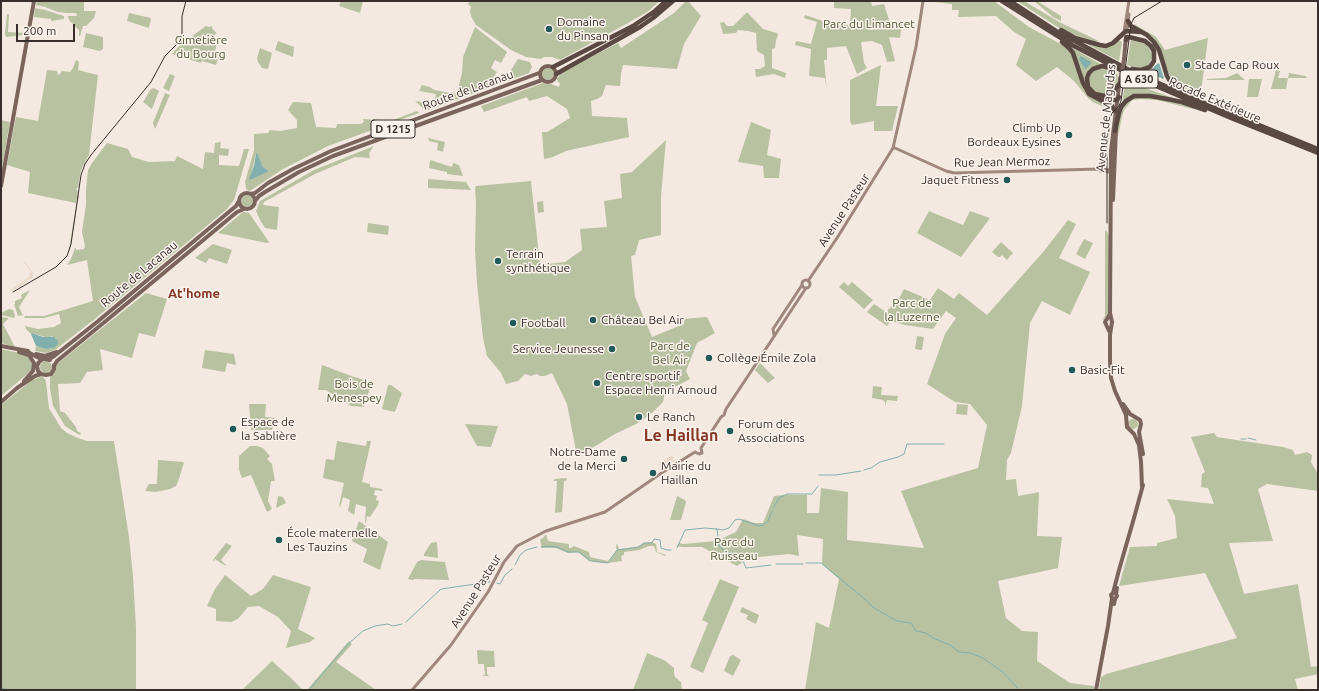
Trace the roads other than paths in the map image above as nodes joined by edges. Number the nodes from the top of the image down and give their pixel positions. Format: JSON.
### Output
{"nodes":[{"id":1,"x":34,"y":1,"type":"edge"},
{"id":2,"x":666,"y":1,"type":"edge"},
{"id":3,"x":673,"y":1,"type":"edge"},
{"id":4,"x":923,"y":1,"type":"edge"},
{"id":5,"x":1002,"y":1,"type":"edge"},
{"id":6,"x":1010,"y":1,"type":"edge"},
{"id":7,"x":1129,"y":1,"type":"edge"},
{"id":8,"x":1031,"y":15,"type":"junction"},
{"id":9,"x":1128,"y":21,"type":"junction"},
{"id":10,"x":1126,"y":31,"type":"junction"},
{"id":11,"x":1050,"y":32,"type":"junction"},
{"id":12,"x":1140,"y":32,"type":"junction"},
{"id":13,"x":1126,"y":40,"type":"junction"},
{"id":14,"x":1105,"y":58,"type":"junction"},
{"id":15,"x":1123,"y":59,"type":"junction"},
{"id":16,"x":553,"y":67,"type":"junction"},
{"id":17,"x":539,"y":73,"type":"junction"},
{"id":18,"x":556,"y":74,"type":"junction"},
{"id":19,"x":1130,"y":75,"type":"junction"},
{"id":20,"x":542,"y":80,"type":"junction"},
{"id":21,"x":1120,"y":80,"type":"junction"},
{"id":22,"x":1118,"y":99,"type":"junction"},
{"id":23,"x":1195,"y":99,"type":"junction"},
{"id":24,"x":1101,"y":100,"type":"junction"},
{"id":25,"x":1115,"y":110,"type":"junction"},
{"id":26,"x":1231,"y":118,"type":"junction"},
{"id":27,"x":1115,"y":131,"type":"junction"},
{"id":28,"x":893,"y":148,"type":"junction"},
{"id":29,"x":1318,"y":149,"type":"edge"},
{"id":30,"x":1318,"y":153,"type":"edge"},
{"id":31,"x":1112,"y":172,"type":"junction"},
{"id":32,"x":1,"y":186,"type":"edge"},
{"id":33,"x":251,"y":194,"type":"junction"},
{"id":34,"x":239,"y":201,"type":"junction"},
{"id":35,"x":256,"y":201,"type":"junction"},
{"id":36,"x":244,"y":209,"type":"junction"},
{"id":37,"x":1111,"y":236,"type":"junction"},
{"id":38,"x":808,"y":281,"type":"junction"},
{"id":39,"x":802,"y":285,"type":"junction"},
{"id":40,"x":806,"y":288,"type":"junction"},
{"id":41,"x":774,"y":335,"type":"junction"},
{"id":42,"x":65,"y":346,"type":"junction"},
{"id":43,"x":1,"y":347,"type":"edge"},
{"id":44,"x":17,"y":351,"type":"junction"},
{"id":45,"x":26,"y":351,"type":"junction"},
{"id":46,"x":44,"y":359,"type":"junction"},
{"id":47,"x":49,"y":359,"type":"junction"},
{"id":48,"x":37,"y":366,"type":"junction"},
{"id":49,"x":54,"y":366,"type":"junction"},
{"id":50,"x":41,"y":374,"type":"junction"},
{"id":51,"x":21,"y":384,"type":"junction"},
{"id":52,"x":17,"y":388,"type":"junction"},
{"id":53,"x":1,"y":402,"type":"edge"},
{"id":54,"x":1121,"y":402,"type":"junction"},
{"id":55,"x":1134,"y":416,"type":"junction"},
{"id":56,"x":1127,"y":420,"type":"junction"},
{"id":57,"x":1139,"y":428,"type":"junction"},
{"id":58,"x":1132,"y":430,"type":"junction"},
{"id":59,"x":1142,"y":487,"type":"junction"},
{"id":60,"x":412,"y":690,"type":"edge"},
{"id":61,"x":1096,"y":690,"type":"edge"}],
"edges":[{"from":1,"to":32,"type":"main road"},
{"from":2,"to":16,"type":"highway"},
{"from":3,"to":18,"type":"highway"},
{"from":4,"to":28,"type":"main road","name":"Avenue Pasteur"},
{"from":5,"to":11,"type":"highway","name":"Rocade Extérieure","number":"A 630"},
{"from":6,"to":8,"type":"highway","number":"A 630"},
{"from":7,"to":9,"type":"main road","name":"Avenue de Magudas"},
{"from":7,"to":10,"type":"main road","name":"Avenue de Magudas"},
{"from":8,"to":10,"type":"highway"},
{"from":8,"to":14,"type":"highway","number":"A 630"},
{"from":9,"to":10,"type":"main road","name":"Avenue de Magudas"},
{"from":9,"to":12,"type":"highway"},
{"from":10,"to":12,"type":"highway"},
{"from":10,"to":13,"type":"main road","name":"Avenue de Magudas"},
{"from":10,"to":15,"type":"main road","name":"Avenue de Magudas"},
{"from":11,"to":19,"type":"highway","name":"Rocade Extérieure","number":"A 630"},
{"from":11,"to":24,"type":"highway"},
{"from":12,"to":23,"type":"highway"},
{"from":13,"to":14,"type":"highway"},
{"from":13,"to":15,"type":"main road","name":"Avenue de Magudas"},
{"from":14,"to":23,"type":"highway","number":"A 630"},
{"from":15,"to":21,"type":"main road","name":"Avenue de Magudas","bridge":true},
{"from":16,"to":17,"type":"main road","name":"Route de Lacanau"},
{"from":16,"to":18,"type":"main road"},
{"from":17,"to":20,"type":"main road"},
{"from":17,"to":33,"type":"main road","name":"Route de Lacanau","number":"D 1215"},
{"from":18,"to":20,"type":"main road","name":"Route de Lacanau"},
{"from":19,"to":21,"type":"highway"},
{"from":19,"to":26,"type":"highway","name":"Rocade Extérieure","number":"A 630"},
{"from":20,"to":35,"type":"main road","name":"Route de Lacanau","number":"D 1215"},
{"from":21,"to":22,"type":"main road","name":"Avenue de Magudas"},
{"from":22,"to":24,"type":"highway"},
{"from":22,"to":25,"type":"main road","name":"Avenue de Magudas"},
{"from":22,"to":27,"type":"main road","name":"Avenue de Magudas"},
{"from":23,"to":29,"type":"highway","number":"A 630"},
{"from":24,"to":25,"type":"highway"},
{"from":25,"to":31,"type":"main road","name":"Avenue de Magudas"},
{"from":26,"to":27,"type":"highway"},
{"from":26,"to":30,"type":"highway","name":"Rocade Extérieure","number":"A 630"},
{"from":27,"to":31,"type":"main road","name":"Avenue de Magudas"},
{"from":28,"to":31,"type":"main road","name":"Rue Jean Mermoz"},
{"from":28,"to":38,"type":"main road","name":"Avenue Pasteur"},
{"from":31,"to":37,"type":"main road","name":"Avenue de Magudas"},
{"from":31,"to":37,"type":"main road","name":"Avenue de Magudas"},
{"from":33,"to":34,"type":"main road"},
{"from":33,"to":35,"type":"main road"},
{"from":34,"to":36,"type":"main road"},
{"from":34,"to":42,"type":"main road","name":"Route de Lacanau"},
{"from":35,"to":36,"type":"main road"},
{"from":36,"to":49,"type":"main road","name":"Route de Lacanau"},
{"from":37,"to":54,"type":"main road","name":"Avenue de Magudas"},
{"from":38,"to":39,"type":"main road","name":"Avenue Pasteur"},
{"from":38,"to":40,"type":"main road","name":"Avenue Pasteur"},
{"from":39,"to":40,"type":"main road"},
{"from":39,"to":41,"type":"main road","name":"Avenue Pasteur"},
{"from":40,"to":41,"type":"main road","name":"Avenue Pasteur"},
{"from":41,"to":60,"type":"main road","name":"Avenue Pasteur"},
{"from":42,"to":45,"type":"main road"},
{"from":42,"to":47,"type":"main road","name":"Route de Lacanau"},
{"from":43,"to":44,"type":"main road"},
{"from":43,"to":45,"type":"main road"},
{"from":44,"to":48,"type":"main road"},
{"from":44,"to":51,"type":"main road"},
{"from":45,"to":46,"type":"main road"},
{"from":46,"to":47,"type":"main road"},
{"from":46,"to":48,"type":"main road"},
{"from":47,"to":49,"type":"main road"},
{"from":48,"to":50,"type":"main road"},
{"from":48,"to":51,"type":"main road"},
{"from":49,"to":50,"type":"main road"},
{"from":50,"to":52,"type":"main road"},
{"from":51,"to":52,"type":"main road"},
{"from":52,"to":53,"type":"main road"},
{"from":54,"to":55,"type":"main road","name":"Avenue de Magudas"},
{"from":54,"to":56,"type":"main road","name":"Avenue de Magudas"},
{"from":55,"to":56,"type":"main road"},
{"from":55,"to":57,"type":"main road"},
{"from":56,"to":58,"type":"main road"},
{"from":57,"to":58,"type":"main road"},
{"from":57,"to":59,"type":"main road"},
{"from":58,"to":59,"type":"main road"},
{"from":59,"to":61,"type":"main road"}]}
